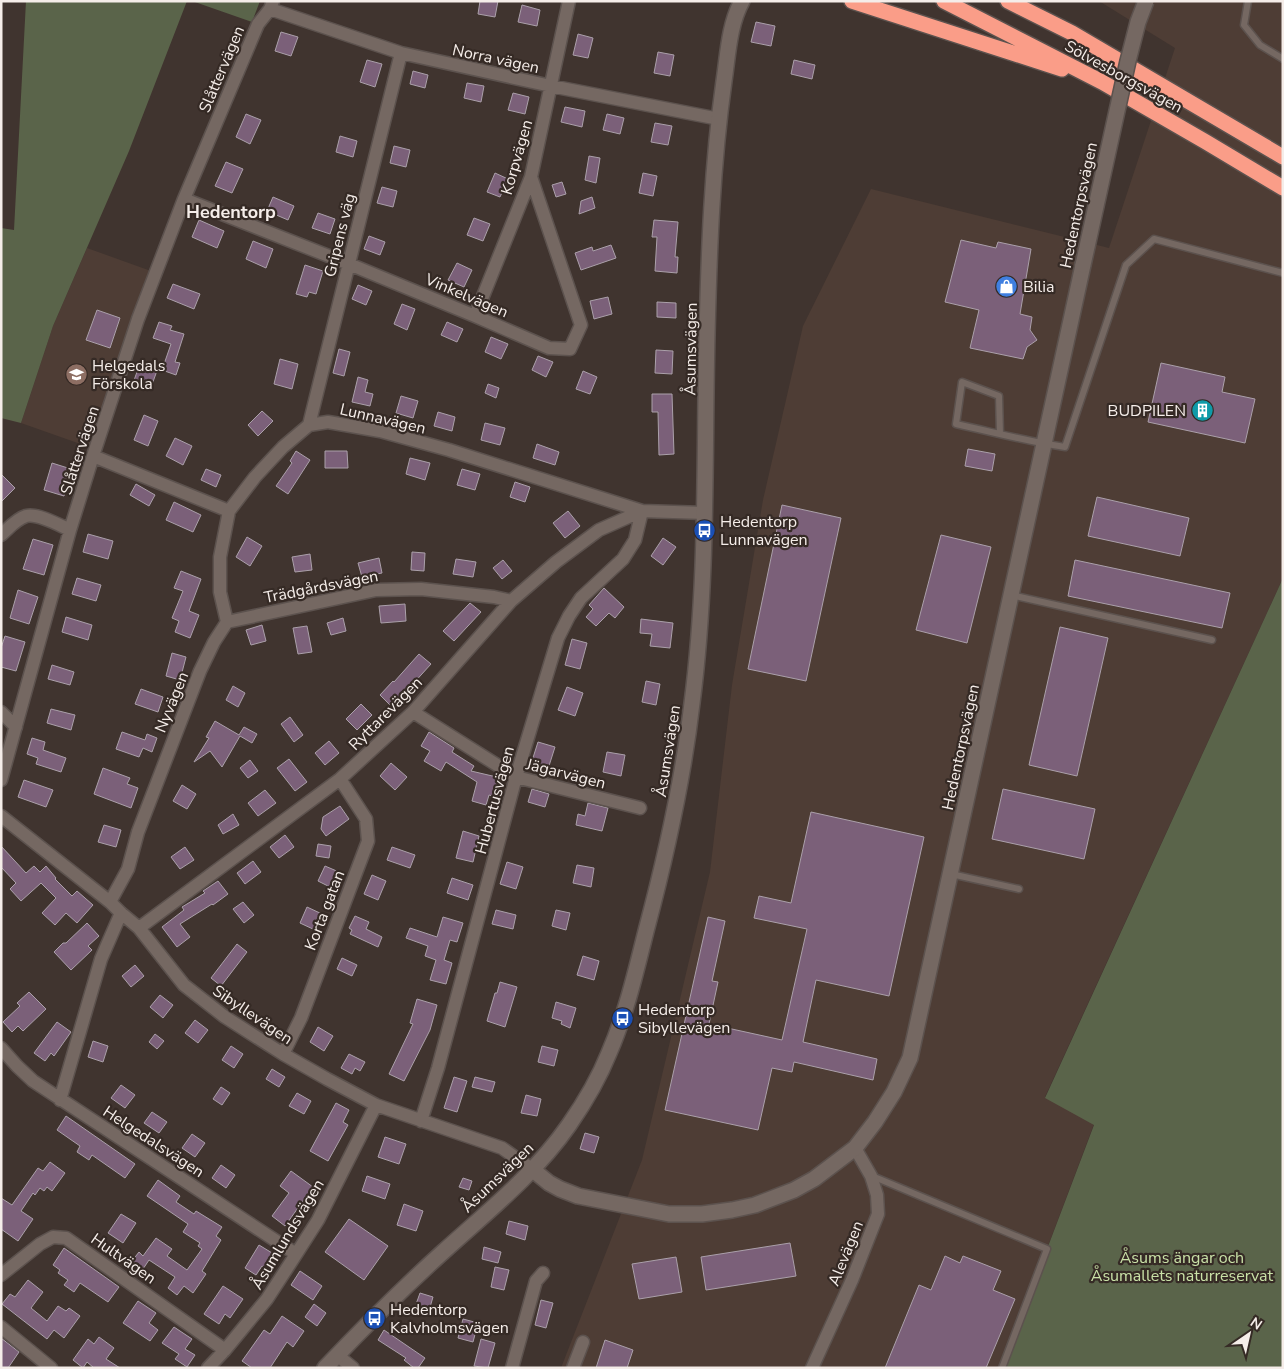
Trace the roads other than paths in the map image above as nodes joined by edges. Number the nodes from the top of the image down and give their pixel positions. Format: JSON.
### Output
{"nodes":[{"id":1,"x":569,"y":1,"type":"edge"},
{"id":2,"x":730,"y":1,"type":"edge"},
{"id":3,"x":742,"y":1,"type":"edge"},
{"id":4,"x":852,"y":1,"type":"edge"},
{"id":5,"x":944,"y":1,"type":"edge"},
{"id":6,"x":1008,"y":1,"type":"edge"},
{"id":7,"x":1029,"y":1,"type":"edge"},
{"id":8,"x":1146,"y":1,"type":"edge"},
{"id":9,"x":1248,"y":1,"type":"edge"},
{"id":10,"x":272,"y":5,"type":"edge"},
{"id":11,"x":734,"y":20,"type":"junction"},
{"id":12,"x":1072,"y":33,"type":"junction"},
{"id":13,"x":401,"y":53,"type":"junction"},
{"id":14,"x":1283,"y":59,"type":"edge"},
{"id":15,"x":1102,"y":82,"type":"junction"},
{"id":16,"x":551,"y":86,"type":"junction"},
{"id":17,"x":719,"y":119,"type":"junction"},
{"id":18,"x":1283,"y":157,"type":"edge"},
{"id":19,"x":531,"y":177,"type":"junction"},
{"id":20,"x":1283,"y":188,"type":"edge"},
{"id":21,"x":184,"y":199,"type":"junction"},
{"id":22,"x":349,"y":264,"type":"junction"},
{"id":23,"x":1283,"y":273,"type":"edge"},
{"id":24,"x":475,"y":316,"type":"junction"},
{"id":25,"x":309,"y":425,"type":"junction"},
{"id":26,"x":1000,"y":434,"type":"junction"},
{"id":27,"x":1044,"y":444,"type":"junction"},
{"id":28,"x":93,"y":456,"type":"junction"},
{"id":29,"x":230,"y":511,"type":"junction"},
{"id":30,"x":642,"y":511,"type":"junction"},
{"id":31,"x":705,"y":513,"type":"junction"},
{"id":32,"x":70,"y":530,"type":"junction"},
{"id":33,"x":1,"y":535,"type":"edge"},
{"id":34,"x":1011,"y":595,"type":"junction"},
{"id":35,"x":511,"y":601,"type":"junction"},
{"id":36,"x":227,"y":622,"type":"junction"},
{"id":37,"x":1212,"y":640,"type":"dead end"},
{"id":38,"x":1,"y":712,"type":"edge"},
{"id":39,"x":413,"y":712,"type":"junction"},
{"id":40,"x":16,"y":728,"type":"junction"},
{"id":41,"x":516,"y":777,"type":"junction"},
{"id":42,"x":340,"y":779,"type":"junction"},
{"id":43,"x":1,"y":780,"type":"edge"},
{"id":44,"x":640,"y":808,"type":"dead end"},
{"id":45,"x":1,"y":816,"type":"edge"},
{"id":46,"x":950,"y":874,"type":"junction"},
{"id":47,"x":1018,"y":889,"type":"dead end"},
{"id":48,"x":110,"y":902,"type":"junction"},
{"id":49,"x":121,"y":913,"type":"junction"},
{"id":50,"x":139,"y":928,"type":"junction"},
{"id":51,"x":1,"y":1048,"type":"edge"},
{"id":52,"x":283,"y":1054,"type":"junction"},
{"id":53,"x":60,"y":1100,"type":"junction"},
{"id":54,"x":376,"y":1105,"type":"junction"},
{"id":55,"x":421,"y":1121,"type":"junction"},
{"id":56,"x":856,"y":1148,"type":"junction"},
{"id":57,"x":533,"y":1170,"type":"junction"},
{"id":58,"x":871,"y":1176,"type":"junction"},
{"id":59,"x":296,"y":1254,"type":"junction"},
{"id":60,"x":543,"y":1273,"type":"dead end"},
{"id":61,"x":1,"y":1274,"type":"edge"},
{"id":62,"x":1,"y":1326,"type":"edge"},
{"id":63,"x":583,"y":1342,"type":"dead end"},
{"id":64,"x":225,"y":1350,"type":"junction"},
{"id":65,"x":337,"y":1355,"type":"junction"},
{"id":66,"x":51,"y":1368,"type":"edge"},
{"id":67,"x":208,"y":1368,"type":"edge"},
{"id":68,"x":325,"y":1368,"type":"edge"},
{"id":69,"x":353,"y":1368,"type":"edge"},
{"id":70,"x":512,"y":1368,"type":"edge"},
{"id":71,"x":572,"y":1368,"type":"edge"},
{"id":72,"x":812,"y":1368,"type":"edge"},
{"id":73,"x":1002,"y":1368,"type":"edge"}],
"edges":[{"from":1,"to":16,"type":"street","name":"Korpvägen"},
{"from":2,"to":11,"type":"street","name":"Åsumsvägen"},
{"from":3,"to":11,"type":"street","name":"Åsumsvägen"},
{"from":4,"to":15,"type":"highway"},
{"from":5,"to":15,"type":"highway","name":"Sölvesborgsvägen"},
{"from":6,"to":12,"type":"highway","name":"Sölvesborgsvägen"},
{"from":7,"to":12,"type":"highway"},
{"from":8,"to":27,"type":"street","name":"Hedentorpsvägen","bridge":true},
{"from":9,"to":14,"type":"lane"},
{"from":10,"to":13,"type":"street","name":"Norra vägen"},
{"from":10,"to":21,"type":"street","name":"Slåttervägen"},
{"from":11,"to":17,"type":"street","name":"Åsumsvägen"},
{"from":12,"to":18,"type":"highway","name":"Sölvesborgsvägen"},
{"from":13,"to":16,"type":"street","name":"Norra vägen"},
{"from":13,"to":22,"type":"street","name":"Gripens väg"},
{"from":15,"to":20,"type":"highway","name":"Sölvesborgsvägen"},
{"from":16,"to":17,"type":"street","name":"Norra vägen"},
{"from":16,"to":19,"type":"street","name":"Korpvägen"},
{"from":17,"to":31,"type":"street","name":"Åsumsvägen"},
{"from":19,"to":24,"type":"street","name":"Korpvägen"},
{"from":19,"to":24,"type":"street","name":"Vinkelvägen"},
{"from":21,"to":22,"type":"street","name":"Vinkelvägen"},
{"from":21,"to":28,"type":"street","name":"Slåttervägen"},
{"from":22,"to":24,"type":"street","name":"Vinkelvägen"},
{"from":22,"to":25,"type":"street","name":"Gripens väg"},
{"from":23,"to":27,"type":"lane"},
{"from":25,"to":29,"type":"street"},
{"from":25,"to":30,"type":"street","name":"Lunnavägen"},
{"from":26,"to":26,"type":"lane"},
{"from":26,"to":27,"type":"lane"},
{"from":27,"to":34,"type":"street","name":"Hedentorpsvägen"},
{"from":28,"to":29,"type":"street"},
{"from":28,"to":32,"type":"street","name":"Slåttervägen"},
{"from":29,"to":36,"type":"street"},
{"from":30,"to":31,"type":"street","name":"Lunnavägen"},
{"from":30,"to":35,"type":"street","name":"Ryttarevägen"},
{"from":30,"to":41,"type":"street","name":"Hubertusvägen"},
{"from":31,"to":57,"type":"street","name":"Åsumsvägen"},
{"from":32,"to":33,"type":"street"},
{"from":32,"to":40,"type":"street","name":"Slåttervägen"},
{"from":34,"to":37,"type":"lane"},
{"from":34,"to":46,"type":"street","name":"Hedentorpsvägen"},
{"from":35,"to":36,"type":"street","name":"Trädgårdsvägen"},
{"from":35,"to":39,"type":"street","name":"Ryttarevägen"},
{"from":36,"to":48,"type":"street","name":"Nyvägen"},
{"from":38,"to":40,"type":"street"},
{"from":39,"to":41,"type":"street","name":"Jägarvägen"},
{"from":39,"to":42,"type":"street","name":"Ryttarevägen"},
{"from":40,"to":43,"type":"street","name":"Slåttervägen"},
{"from":41,"to":44,"type":"street","name":"Jägarvägen"},
{"from":41,"to":55,"type":"street","name":"Hubertusvägen"},
{"from":42,"to":50,"type":"street","name":"Ryttarevägen"},
{"from":42,"to":52,"type":"street","name":"Korta gatan"},
{"from":45,"to":48,"type":"street","name":"Sibyllevägen"},
{"from":46,"to":47,"type":"lane"},
{"from":46,"to":56,"type":"street","name":"Hedentorpsvägen"},
{"from":48,"to":49,"type":"street","name":"Sibyllevägen"},
{"from":49,"to":50,"type":"street","name":"Sibyllevägen"},
{"from":49,"to":53,"type":"street"},
{"from":50,"to":52,"type":"street","name":"Sibyllevägen"},
{"from":51,"to":53,"type":"street","name":"Helgedalsvägen"},
{"from":52,"to":54,"type":"street","name":"Sibyllevägen"},
{"from":53,"to":59,"type":"street","name":"Helgedalsvägen"},
{"from":54,"to":55,"type":"street","name":"Sibyllevägen"},
{"from":54,"to":59,"type":"street","name":"Åsumlundsvägen"},
{"from":55,"to":57,"type":"street","name":"Sibyllevägen"},
{"from":56,"to":57,"type":"street","name":"Hedentorpsvägen"},
{"from":56,"to":58,"type":"street","name":"Alevägen"},
{"from":57,"to":65,"type":"street","name":"Åsumsvägen"},
{"from":58,"to":72,"type":"street","name":"Alevägen"},
{"from":58,"to":73,"type":"lane"},
{"from":59,"to":64,"type":"street","name":"Åsumlundsvägen"},
{"from":60,"to":70,"type":"street"},
{"from":61,"to":64,"type":"street","name":"Hultvägen"},
{"from":62,"to":66,"type":"street"},
{"from":63,"to":71,"type":"street"},
{"from":64,"to":67,"type":"street","name":"Åsumlundsvägen"},
{"from":65,"to":68,"type":"street","name":"Åsumsvägen"},
{"from":65,"to":69,"type":"street"}]}
